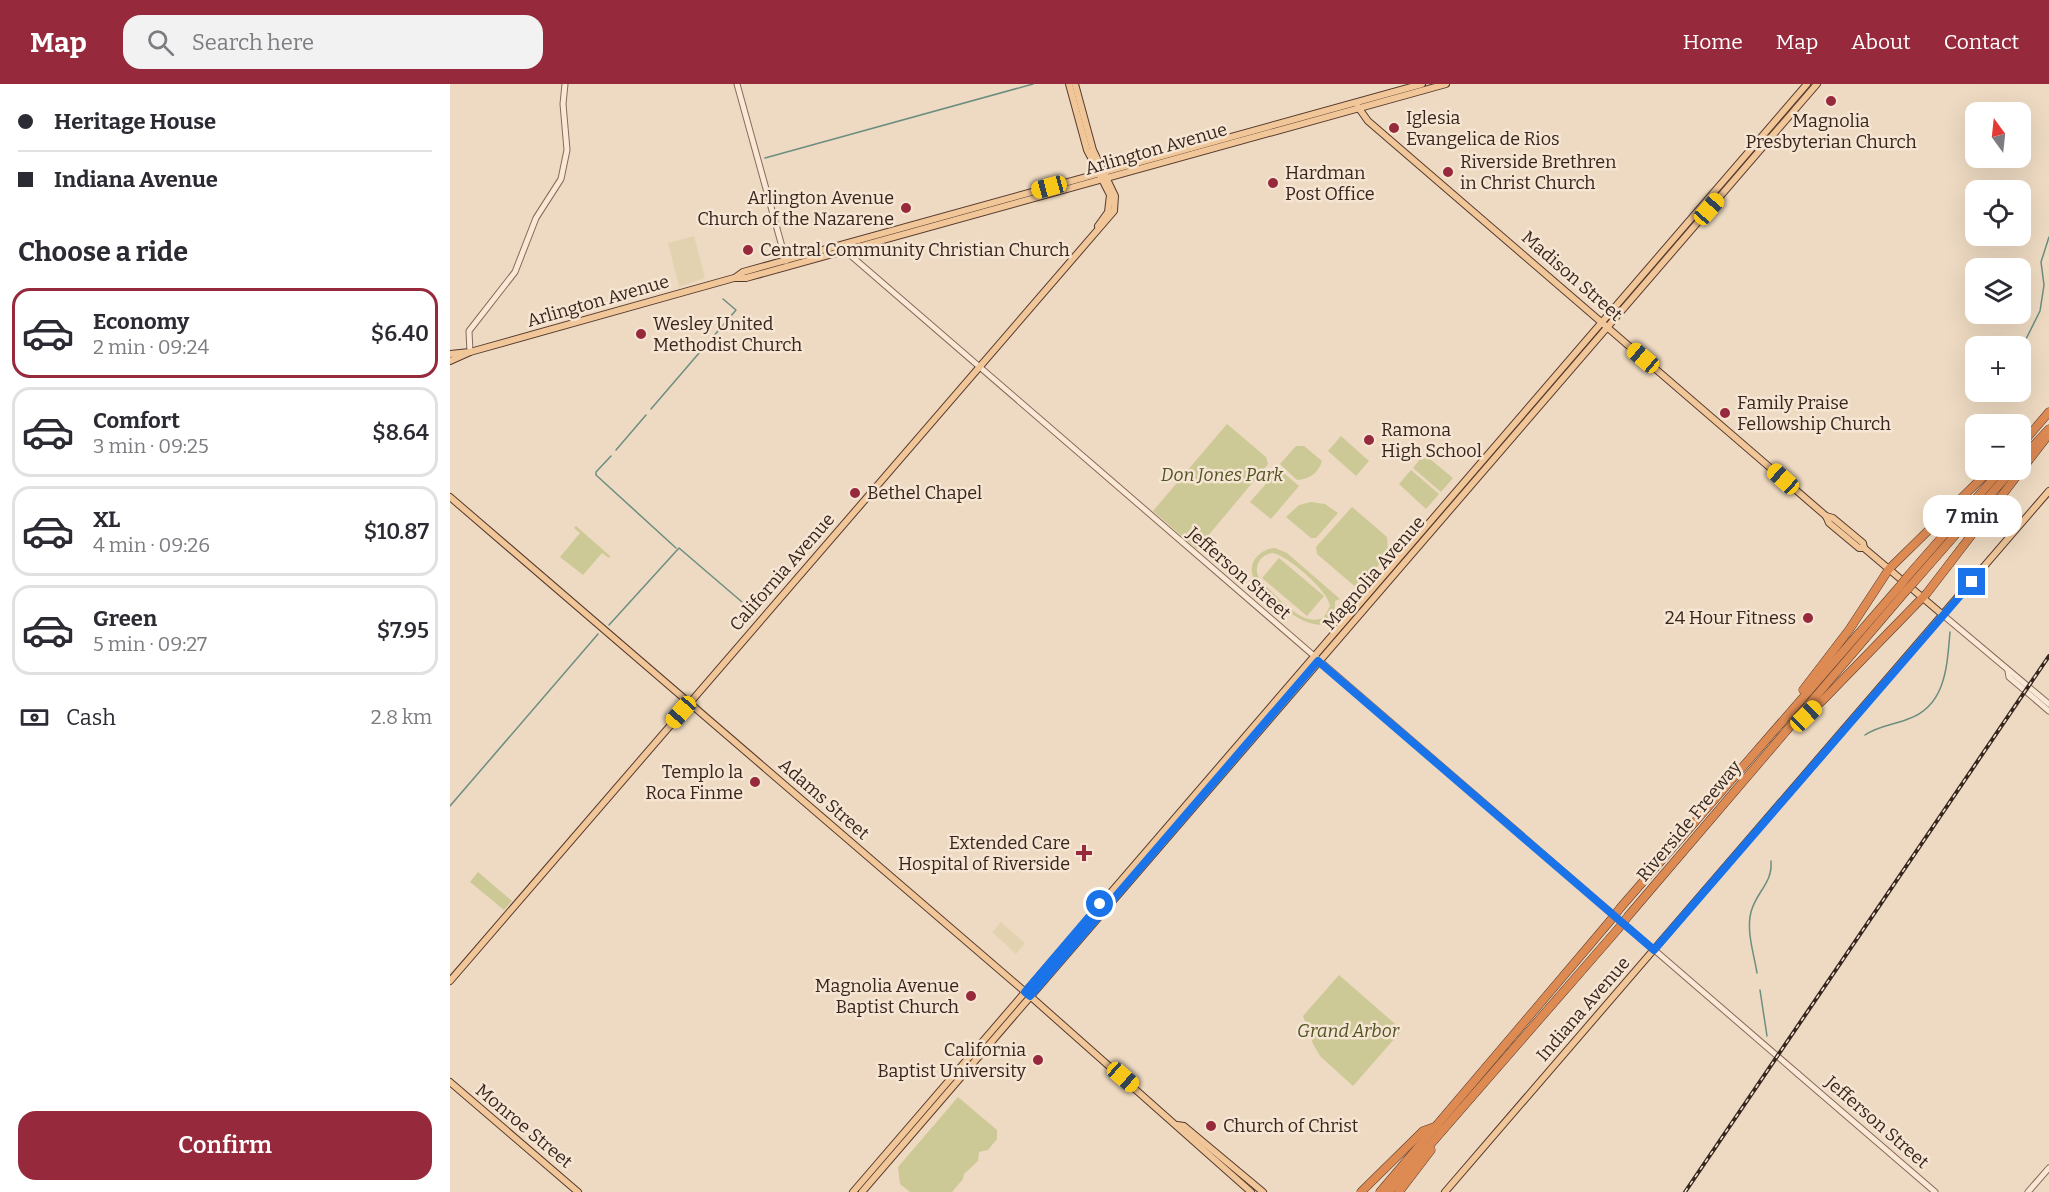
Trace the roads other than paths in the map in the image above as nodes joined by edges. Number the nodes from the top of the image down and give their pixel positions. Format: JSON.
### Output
{"nodes":[{"id":1,"x":565,"y":84,"type":"edge"},
{"id":2,"x":737,"y":84,"type":"edge"},
{"id":3,"x":1069,"y":84,"type":"edge"},
{"id":4,"x":1076,"y":84,"type":"edge"},
{"id":5,"x":1422,"y":84,"type":"edge"},
{"id":6,"x":1446,"y":84,"type":"edge"},
{"id":7,"x":1807,"y":84,"type":"edge"},
{"id":8,"x":1816,"y":84,"type":"edge"},
{"id":9,"x":1358,"y":105,"type":"junction"},
{"id":10,"x":1103,"y":176,"type":"junction"},
{"id":11,"x":855,"y":247,"type":"junction"},
{"id":12,"x":841,"y":248,"type":"junction"},
{"id":13,"x":851,"y":256,"type":"junction"},
{"id":14,"x":786,"y":261,"type":"junction"},
{"id":15,"x":734,"y":278,"type":"junction"},
{"id":16,"x":1605,"y":324,"type":"junction"},
{"id":17,"x":470,"y":352,"type":"junction"},
{"id":18,"x":450,"y":354,"type":"edge"},
{"id":19,"x":450,"y":361,"type":"edge"},
{"id":20,"x":978,"y":368,"type":"junction"},
{"id":21,"x":2049,"y":412,"type":"edge"},
{"id":22,"x":2049,"y":429,"type":"edge"},
{"id":23,"x":2031,"y":433,"type":"edge"},
{"id":24,"x":2049,"y":434,"type":"edge"},
{"id":25,"x":2031,"y":448,"type":"edge"},
{"id":26,"x":1980,"y":480,"type":"edge"},
{"id":27,"x":1993,"y":480,"type":"edge"},
{"id":28,"x":2003,"y":480,"type":"edge"},
{"id":29,"x":2049,"y":491,"type":"edge"},
{"id":30,"x":450,"y":497,"type":"edge"},
{"id":31,"x":1889,"y":569,"type":"junction"},
{"id":32,"x":1910,"y":579,"type":"junction"},
{"id":33,"x":1902,"y":590,"type":"junction"},
{"id":34,"x":1923,"y":597,"type":"junction"},
{"id":35,"x":1943,"y":615,"type":"junction"},
{"id":36,"x":1316,"y":659,"type":"junction"},
{"id":37,"x":2008,"y":671,"type":"junction"},
{"id":38,"x":689,"y":703,"type":"junction"},
{"id":39,"x":2049,"y":704,"type":"edge"},
{"id":40,"x":2049,"y":711,"type":"edge"},
{"id":41,"x":1790,"y":712,"type":"junction"},
{"id":42,"x":1789,"y":726,"type":"junction"},
{"id":43,"x":1654,"y":950,"type":"junction"},
{"id":44,"x":450,"y":981,"type":"edge"},
{"id":45,"x":1028,"y":994,"type":"junction"},
{"id":46,"x":450,"y":1082,"type":"edge"},
{"id":47,"x":1453,"y":1117,"type":"junction"},
{"id":48,"x":915,"y":1125,"type":"junction"},
{"id":49,"x":1178,"y":1125,"type":"junction"},
{"id":50,"x":1438,"y":1126,"type":"junction"},
{"id":51,"x":1196,"y":1136,"type":"junction"},
{"id":52,"x":1188,"y":1137,"type":"junction"},
{"id":53,"x":2049,"y":1168,"type":"edge"},
{"id":54,"x":578,"y":1192,"type":"edge"},
{"id":55,"x":852,"y":1192,"type":"edge"},
{"id":56,"x":861,"y":1192,"type":"edge"},
{"id":57,"x":1251,"y":1192,"type":"edge"},
{"id":58,"x":1263,"y":1192,"type":"edge"},
{"id":59,"x":1361,"y":1192,"type":"edge"},
{"id":60,"x":1380,"y":1192,"type":"edge"},
{"id":61,"x":1389,"y":1192,"type":"edge"},
{"id":62,"x":1400,"y":1192,"type":"edge"},
{"id":63,"x":1445,"y":1192,"type":"edge"},
{"id":64,"x":1935,"y":1192,"type":"edge"},
{"id":65,"x":2028,"y":1192,"type":"edge"}],
"edges":[{"from":1,"to":17,"type":"street"},
{"from":2,"to":14,"type":"street"},
{"from":3,"to":10,"type":"main road"},
{"from":4,"to":10,"type":"main road"},
{"from":5,"to":9,"type":"main road","name":"Arlington Avenue"},
{"from":6,"to":9,"type":"main road","name":"Arlington Avenue"},
{"from":7,"to":16,"type":"main road","name":"Magnolia Avenue"},
{"from":8,"to":16,"type":"main road","name":"Magnolia Avenue"},
{"from":9,"to":10,"type":"main road","name":"Arlington Avenue"},
{"from":9,"to":16,"type":"main road","name":"Madison Street"},
{"from":10,"to":11,"type":"main road","name":"Arlington Avenue"},
{"from":10,"to":12,"type":"main road","name":"Arlington Avenue"},
{"from":10,"to":20,"type":"main road","name":"California Avenue"},
{"from":11,"to":12,"type":"main road","name":"Arlington Avenue"},
{"from":11,"to":13,"type":"street"},
{"from":12,"to":13,"type":"street","name":"Jefferson Street"},
{"from":12,"to":14,"type":"main road","name":"Arlington Avenue"},
{"from":12,"to":15,"type":"main road","name":"Arlington Avenue"},
{"from":13,"to":20,"type":"street","name":"Jefferson Street"},
{"from":14,"to":15,"type":"main road","name":"Arlington Avenue"},
{"from":15,"to":17,"type":"main road","name":"Arlington Avenue"},
{"from":16,"to":31,"type":"main road","name":"Madison Street"},
{"from":16,"to":36,"type":"main road","name":"Magnolia Avenue"},
{"from":17,"to":18,"type":"main road","name":"Arlington Avenue"},
{"from":17,"to":19,"type":"main road","name":"Arlington Avenue"},
{"from":20,"to":36,"type":"street","name":"Jefferson Street"},
{"from":20,"to":38,"type":"main road","name":"California Avenue"},
{"from":21,"to":23,"type":"highway"},
{"from":22,"to":25,"type":"highway"},
{"from":24,"to":34,"type":"highway"},
{"from":26,"to":31,"type":"highway"},
{"from":27,"to":32,"type":"highway","name":"Riverside Freeway"},
{"from":28,"to":32,"type":"highway","name":"Riverside Freeway"},
{"from":29,"to":35,"type":"main road","name":"Indiana Avenue"},
{"from":30,"to":38,"type":"main road","name":"Adams Street"},
{"from":31,"to":34,"type":"main road","name":"Madison Street"},
{"from":31,"to":41,"type":"highway"},
{"from":32,"to":33,"type":"highway","name":"Riverside Freeway","bridge":true},
{"from":33,"to":41,"type":"highway","name":"Riverside Freeway"},
{"from":33,"to":42,"type":"highway","name":"Riverside Freeway"},
{"from":34,"to":35,"type":"main road","name":"Madison Street"},
{"from":34,"to":42,"type":"highway"},
{"from":35,"to":37,"type":"street","name":"Madison Street"},
{"from":35,"to":43,"type":"main road","name":"Indiana Avenue"},
{"from":36,"to":43,"type":"street","name":"Jefferson Street"},
{"from":36,"to":45,"type":"main road","name":"Magnolia Avenue"},
{"from":37,"to":39,"type":"street","name":"Madison Street"},
{"from":37,"to":40,"type":"street","name":"Madison Street"},
{"from":38,"to":44,"type":"main road","name":"California Avenue"},
{"from":38,"to":45,"type":"main road","name":"Adams Street"},
{"from":41,"to":50,"type":"highway","name":"Riverside Freeway","bridge":true},
{"from":42,"to":47,"type":"highway","name":"Riverside Freeway","bridge":true},
{"from":43,"to":63,"type":"main road","name":"Indiana Avenue"},
{"from":43,"to":64,"type":"street","name":"Jefferson Street"},
{"from":45,"to":48,"type":"main road","name":"Magnolia Avenue"},
{"from":45,"to":49,"type":"main road","name":"Adams Street"},
{"from":46,"to":54,"type":"main road","name":"Monroe Street"},
{"from":47,"to":61,"type":"highway","name":"Riverside Freeway"},
{"from":47,"to":62,"type":"highway"},
{"from":48,"to":55,"type":"main road","name":"Magnolia Avenue"},
{"from":48,"to":56,"type":"main road","name":"Magnolia Avenue"},
{"from":49,"to":51,"type":"main road","name":"Adams Street"},
{"from":49,"to":52,"type":"main road","name":"Adams Street"},
{"from":50,"to":59,"type":"highway"},
{"from":50,"to":60,"type":"highway","name":"Riverside Freeway"},
{"from":51,"to":52,"type":"main road"},
{"from":51,"to":58,"type":"main road","name":"Adams Street"},
{"from":52,"to":57,"type":"main road","name":"Adams Street"},
{"from":53,"to":65,"type":"street"}]}
